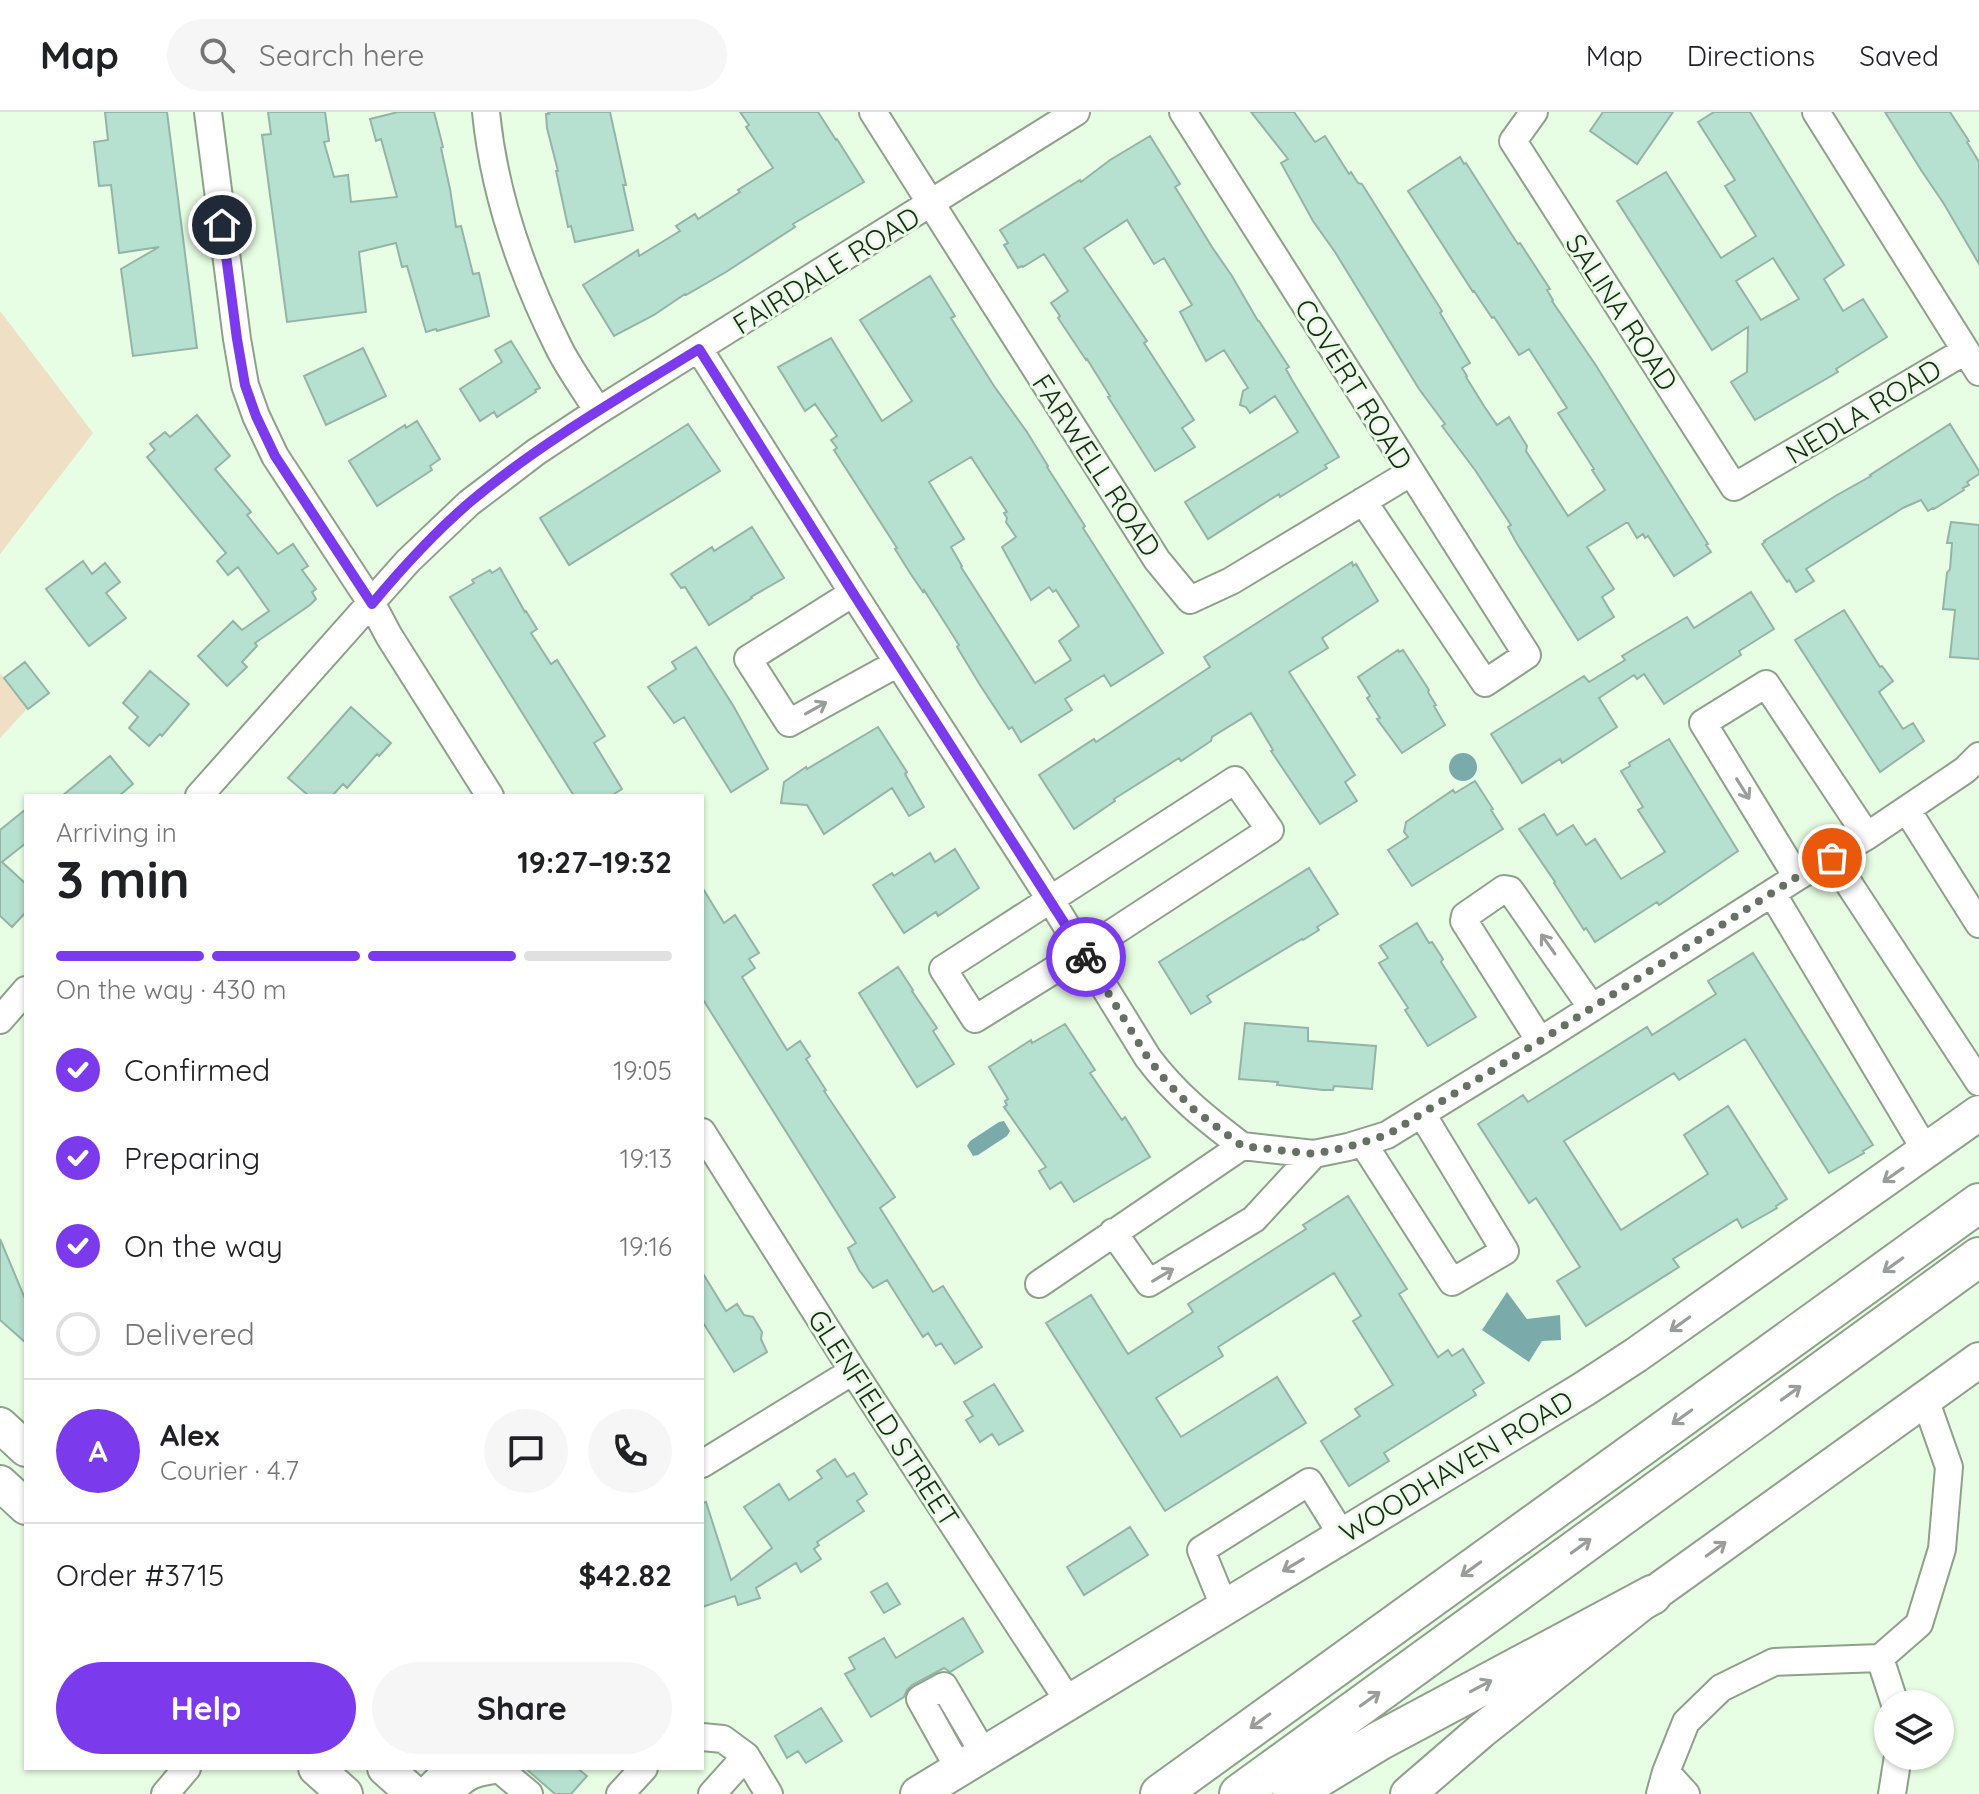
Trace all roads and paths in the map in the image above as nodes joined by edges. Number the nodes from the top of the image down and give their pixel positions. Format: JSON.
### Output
{"nodes":[{"id":1,"x":208,"y":112,"type":"edge"},
{"id":2,"x":486,"y":112,"type":"edge"},
{"id":3,"x":873,"y":112,"type":"edge"},
{"id":4,"x":1076,"y":112,"type":"edge"},
{"id":5,"x":1183,"y":112,"type":"edge"},
{"id":6,"x":1534,"y":112,"type":"edge"},
{"id":7,"x":1816,"y":112,"type":"edge"},
{"id":8,"x":931,"y":204,"type":"junction"},
{"id":9,"x":699,"y":349,"type":"junction"},
{"id":10,"x":1972,"y":361,"type":"edge"},
{"id":11,"x":598,"y":411,"type":"junction"},
{"id":12,"x":1761,"y":471,"type":"joint"},
{"id":13,"x":1410,"y":473,"type":"junction"},
{"id":14,"x":1363,"y":501,"type":"junction"},
{"id":15,"x":853,"y":593,"type":"junction"},
{"id":16,"x":372,"y":604,"type":"junction"},
{"id":17,"x":898,"y":663,"type":"junction"},
{"id":18,"x":1979,"y":756,"type":"edge"},
{"id":19,"x":201,"y":794,"type":"edge"},
{"id":20,"x":489,"y":794,"type":"edge"},
{"id":21,"x":1907,"y":810,"type":"junction"},
{"id":22,"x":1867,"y":836,"type":"junction"},
{"id":23,"x":1832,"y":858,"type":"junction"},
{"id":24,"x":1797,"y":877,"type":"junction"},
{"id":25,"x":1772,"y":893,"type":"junction"},
{"id":26,"x":1050,"y":899,"type":"junction"},
{"id":27,"x":1979,"y":924,"type":"edge"},
{"id":28,"x":1083,"y":952,"type":"junction"},
{"id":29,"x":24,"y":992,"type":"edge"},
{"id":30,"x":1592,"y":1008,"type":"junction"},
{"id":31,"x":0,"y":1020,"type":"edge"},
{"id":32,"x":1540,"y":1041,"type":"junction"},
{"id":33,"x":1979,"y":1082,"type":"edge"},
{"id":34,"x":1979,"y":1113,"type":"edge"},
{"id":35,"x":1422,"y":1114,"type":"junction"},
{"id":36,"x":704,"y":1135,"type":"edge"},
{"id":37,"x":1363,"y":1143,"type":"junction"},
{"id":38,"x":1242,"y":1146,"type":"junction"},
{"id":39,"x":1926,"y":1151,"type":"junction"},
{"id":40,"x":1314,"y":1154,"type":"junction"},
{"id":41,"x":1979,"y":1203,"type":"edge"},
{"id":42,"x":1113,"y":1232,"type":"junction"},
{"id":43,"x":1979,"y":1257,"type":"edge"},
{"id":44,"x":1039,"y":1284,"type":"dead end"},
{"id":45,"x":1979,"y":1360,"type":"edge"},
{"id":46,"x":853,"y":1371,"type":"junction"},
{"id":47,"x":1925,"y":1399,"type":"junction"},
{"id":48,"x":0,"y":1425,"type":"edge"},
{"id":49,"x":24,"y":1447,"type":"edge"},
{"id":50,"x":704,"y":1463,"type":"edge"},
{"id":51,"x":0,"y":1483,"type":"edge"},
{"id":52,"x":24,"y":1505,"type":"edge"},
{"id":53,"x":1342,"y":1535,"type":"junction"},
{"id":54,"x":1652,"y":1595,"type":"junction"},
{"id":55,"x":1224,"y":1606,"type":"junction"},
{"id":56,"x":1880,"y":1658,"type":"junction"},
{"id":57,"x":1890,"y":1690,"type":"edge"},
{"id":58,"x":1069,"y":1702,"type":"junction"},
{"id":59,"x":704,"y":1737,"type":"edge"},
{"id":60,"x":746,"y":1756,"type":"junction"},
{"id":61,"x":185,"y":1770,"type":"edge"},
{"id":62,"x":318,"y":1770,"type":"edge"},
{"id":63,"x":387,"y":1770,"type":"edge"},
{"id":64,"x":447,"y":1770,"type":"edge"},
{"id":65,"x":488,"y":1770,"type":"edge"},
{"id":66,"x":501,"y":1770,"type":"edge"},
{"id":67,"x":642,"y":1770,"type":"edge"},
{"id":68,"x":1896,"y":1770,"type":"edge"},
{"id":69,"x":1663,"y":1783,"type":"edge"},
{"id":70,"x":165,"y":1794,"type":"edge"},
{"id":71,"x":345,"y":1794,"type":"edge"},
{"id":72,"x":414,"y":1794,"type":"edge"},
{"id":73,"x":423,"y":1794,"type":"edge"},
{"id":74,"x":450,"y":1794,"type":"edge"},
{"id":75,"x":529,"y":1794,"type":"edge"},
{"id":76,"x":620,"y":1794,"type":"edge"},
{"id":77,"x":712,"y":1794,"type":"edge"},
{"id":78,"x":769,"y":1794,"type":"edge"},
{"id":79,"x":918,"y":1794,"type":"edge"},
{"id":80,"x":1160,"y":1794,"type":"edge"},
{"id":81,"x":1239,"y":1794,"type":"edge"},
{"id":82,"x":1292,"y":1794,"type":"edge"},
{"id":83,"x":1408,"y":1794,"type":"edge"},
{"id":84,"x":1686,"y":1794,"type":"edge"},
{"id":85,"x":1892,"y":1794,"type":"edge"}],
"edges":[{"from":1,"to":16,"type":"street"},
{"from":2,"to":11,"type":"street"},
{"from":3,"to":8,"type":"street","name":"FARWELL ROAD"},
{"from":4,"to":8,"type":"street","name":"FAIRDALE ROAD"},
{"from":5,"to":13,"type":"street","name":"COVERT ROAD"},
{"from":6,"to":12,"type":"street","name":"SALINA ROAD"},
{"from":7,"to":10,"type":"street"},
{"from":8,"to":9,"type":"street","name":"FAIRDALE ROAD"},
{"from":8,"to":14,"type":"street","name":"FARWELL ROAD"},
{"from":9,"to":11,"type":"street","name":"FAIRDALE ROAD"},
{"from":9,"to":15,"type":"street"},
{"from":10,"to":12,"type":"street","name":"NEDLA ROAD"},
{"from":11,"to":16,"type":"street","name":"FAIRDALE ROAD"},
{"from":13,"to":14,"type":"street","name":"FARWELL ROAD"},
{"from":13,"to":14,"type":"street","name":"COVERT ROAD"},
{"from":15,"to":17,"type":"street"},
{"from":15,"to":17,"type":"street","one_way":true},
{"from":16,"to":19,"type":"street","name":"FAIRDALE ROAD"},
{"from":16,"to":20,"type":"street"},
{"from":17,"to":26,"type":"street"},
{"from":18,"to":21,"type":"street"},
{"from":21,"to":22,"type":"street"},
{"from":21,"to":27,"type":"street"},
{"from":22,"to":23,"type":"street"},
{"from":22,"to":24,"type":"street","one_way":true},
{"from":23,"to":24,"type":"street"},
{"from":23,"to":33,"type":"street"},
{"from":24,"to":25,"type":"street"},
{"from":25,"to":30,"type":"street"},
{"from":25,"to":39,"type":"street"},
{"from":26,"to":28,"type":"street"},
{"from":26,"to":28,"type":"street"},
{"from":26,"to":28,"type":"street"},
{"from":28,"to":38,"type":"street"},
{"from":29,"to":31,"type":"street"},
{"from":30,"to":32,"type":"street"},
{"from":30,"to":32,"type":"street","one_way":true},
{"from":32,"to":35,"type":"street"},
{"from":34,"to":39,"type":"main road","name":"WOODHAVEN ROAD"},
{"from":35,"to":37,"type":"street"},
{"from":35,"to":37,"type":"street"},
{"from":36,"to":46,"type":"street","name":"GLENFIELD STREET"},
{"from":37,"to":40,"type":"street"},
{"from":38,"to":40,"type":"street"},
{"from":38,"to":42,"type":"street"},
{"from":39,"to":53,"type":"main road","name":"WOODHAVEN ROAD","one_way":true},
{"from":42,"to":40,"type":"street","one_way":true},
{"from":41,"to":80,"type":"highway","one_way":true},
{"from":42,"to":44,"type":"street"},
{"from":81,"to":43,"type":"highway","one_way":true},
{"from":45,"to":47,"type":"main road"},
{"from":46,"to":50,"type":"street"},
{"from":46,"to":58,"type":"street","name":"GLENFIELD STREET"},
{"from":54,"to":47,"type":"main road","one_way":true},
{"from":47,"to":56,"type":"street"},
{"from":48,"to":49,"type":"main road"},
{"from":51,"to":52,"type":"main road"},
{"from":53,"to":55,"type":"main road","name":"WOODHAVEN ROAD","one_way":true},
{"from":53,"to":55,"type":"street"},
{"from":82,"to":54,"type":"highway","one_way":true},
{"from":54,"to":83,"type":"main road"},
{"from":55,"to":58,"type":"main road","name":"WOODHAVEN ROAD"},
{"from":56,"to":57,"type":"street"},
{"from":56,"to":69,"type":"street"},
{"from":58,"to":79,"type":"main road","name":"WOODHAVEN ROAD"},
{"from":59,"to":60,"type":"street"},
{"from":60,"to":77,"type":"street"},
{"from":60,"to":78,"type":"street"},
{"from":61,"to":70,"type":"street"},
{"from":62,"to":71,"type":"main road"},
{"from":63,"to":72,"type":"main road"},
{"from":64,"to":73,"type":"street"},
{"from":65,"to":74,"type":"street"},
{"from":66,"to":75,"type":"street"},
{"from":67,"to":76,"type":"street"},
{"from":68,"to":85,"type":"street"},
{"from":69,"to":84,"type":"street"}]}
